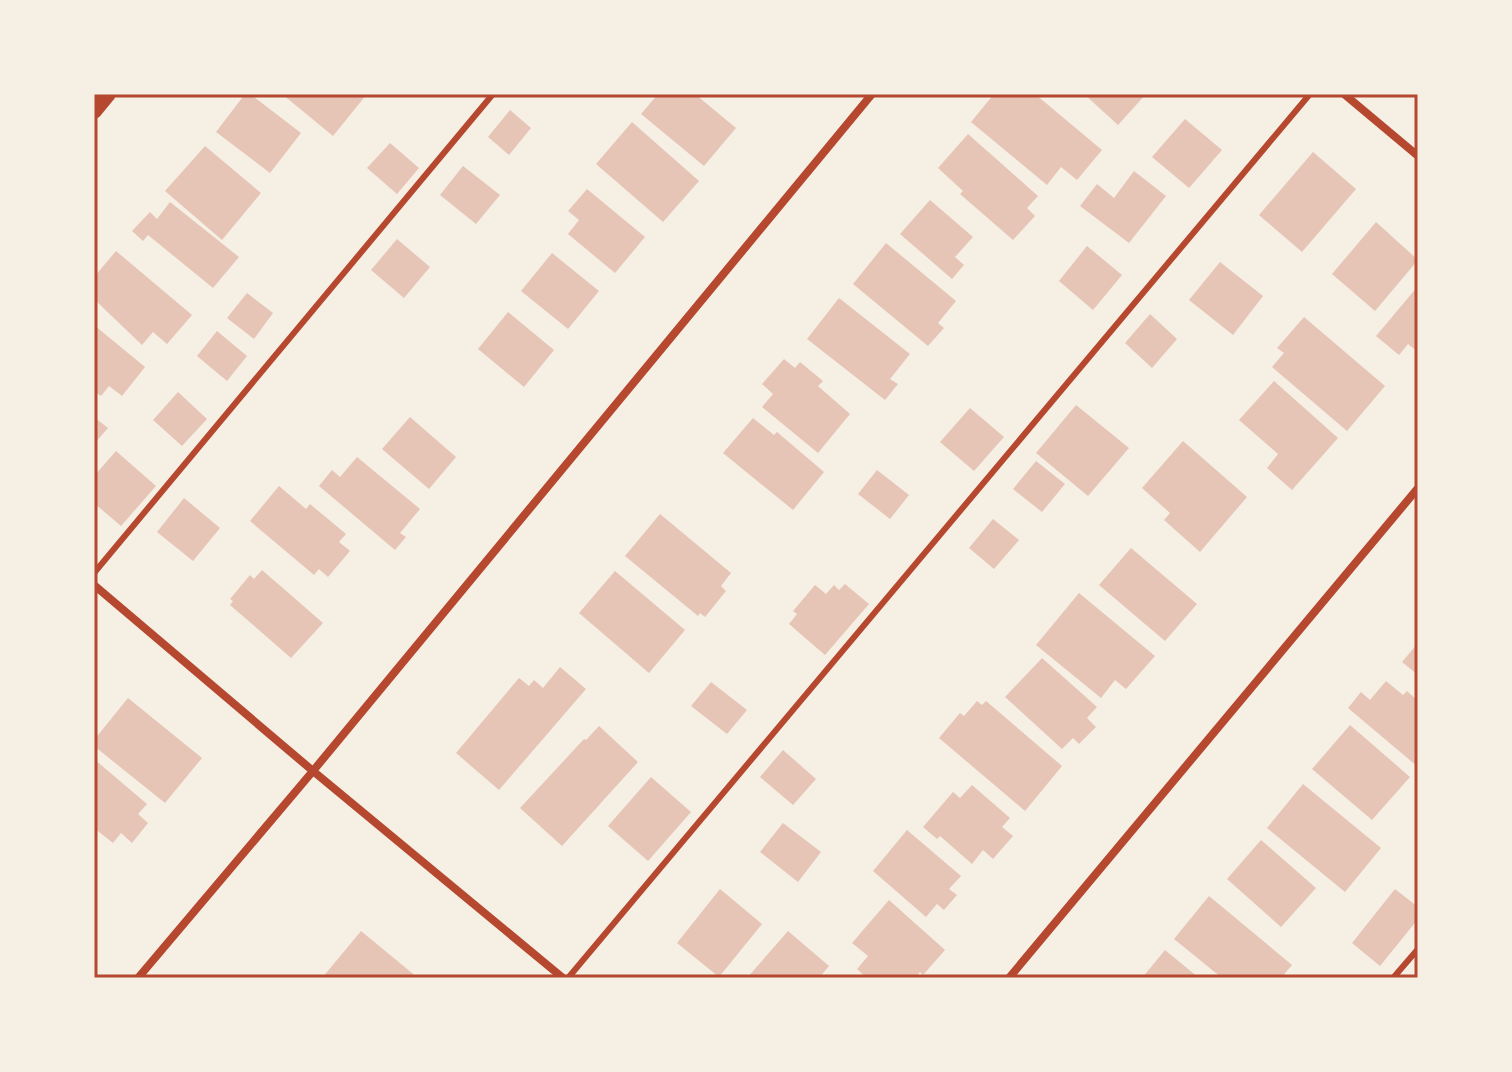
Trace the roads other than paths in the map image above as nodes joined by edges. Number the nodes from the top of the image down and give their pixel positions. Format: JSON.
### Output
{"nodes":[{"id":1,"x":108,"y":94,"type":"edge"},
{"id":2,"x":493,"y":94,"type":"edge"},
{"id":3,"x":872,"y":94,"type":"edge"},
{"id":4,"x":1310,"y":94,"type":"edge"},
{"id":5,"x":1344,"y":94,"type":"edge"},
{"id":6,"x":94,"y":111,"type":"edge"},
{"id":7,"x":1418,"y":156,"type":"edge"},
{"id":8,"x":1418,"y":488,"type":"edge"},
{"id":9,"x":94,"y":573,"type":"edge"},
{"id":10,"x":94,"y":585,"type":"edge"},
{"id":11,"x":313,"y":771,"type":"junction"},
{"id":12,"x":1418,"y":949,"type":"edge"},
{"id":13,"x":138,"y":978,"type":"edge"},
{"id":14,"x":565,"y":978,"type":"edge"},
{"id":15,"x":1009,"y":978,"type":"edge"},
{"id":16,"x":1393,"y":978,"type":"edge"}],
"edges":[{"from":1,"to":6,"type":"main road"},
{"from":2,"to":9,"type":"lane"},
{"from":3,"to":11,"type":"street"},
{"from":4,"to":14,"type":"lane"},
{"from":5,"to":7,"type":"street"},
{"from":8,"to":15,"type":"street"},
{"from":10,"to":11,"type":"street"},
{"from":11,"to":13,"type":"street"},
{"from":11,"to":14,"type":"street"},
{"from":12,"to":16,"type":"lane"}]}
